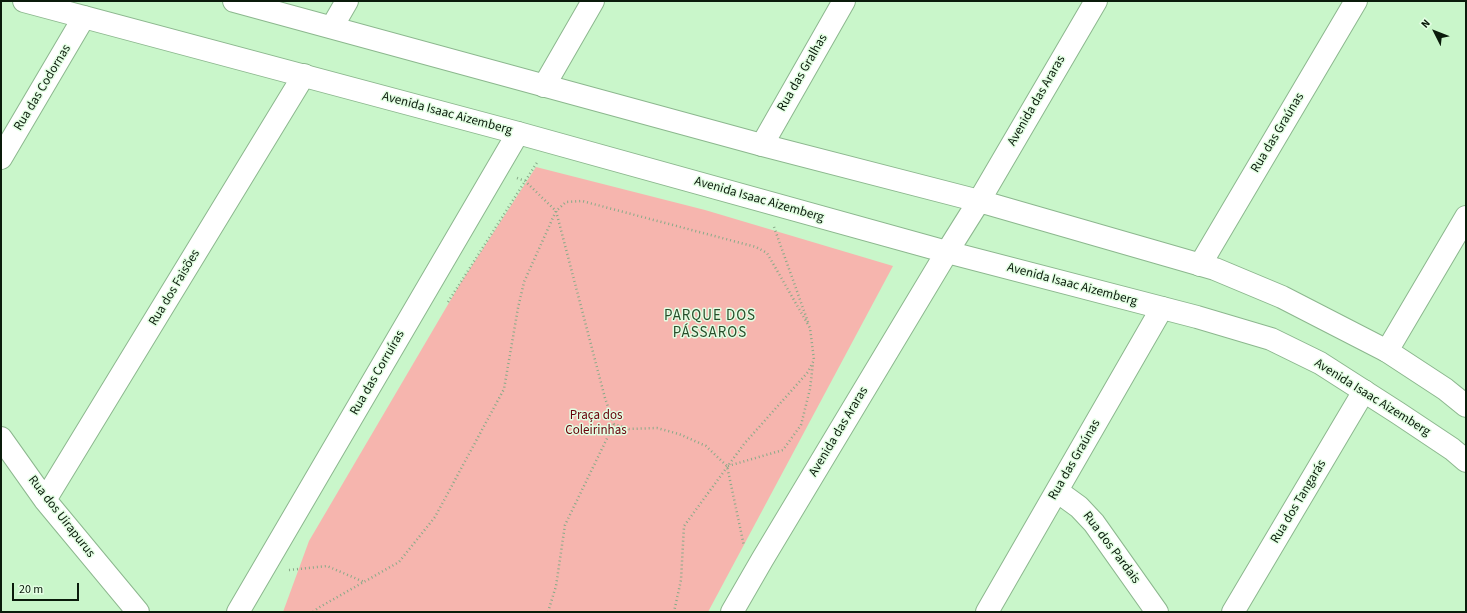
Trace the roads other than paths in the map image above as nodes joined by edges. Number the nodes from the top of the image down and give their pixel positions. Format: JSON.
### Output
{"nodes":[{"id":1,"x":24,"y":1,"type":"edge"},
{"id":2,"x":234,"y":1,"type":"edge"},
{"id":3,"x":347,"y":1,"type":"edge"},
{"id":4,"x":593,"y":1,"type":"edge"},
{"id":5,"x":844,"y":1,"type":"edge"},
{"id":6,"x":1096,"y":1,"type":"edge"},
{"id":7,"x":1356,"y":1,"type":"edge"},
{"id":8,"x":84,"y":17,"type":"junction"},
{"id":9,"x":332,"y":27,"type":"junction"},
{"id":10,"x":304,"y":75,"type":"junction"},
{"id":11,"x":544,"y":86,"type":"junction"},
{"id":12,"x":518,"y":133,"type":"junction"},
{"id":13,"x":762,"y":145,"type":"junction"},
{"id":14,"x":1,"y":158,"type":"edge"},
{"id":15,"x":979,"y":201,"type":"junction"},
{"id":16,"x":1466,"y":217,"type":"edge"},
{"id":17,"x":947,"y":252,"type":"junction"},
{"id":18,"x":1200,"y":265,"type":"junction"},
{"id":19,"x":1162,"y":308,"type":"junction"},
{"id":20,"x":1387,"y":350,"type":"junction"},
{"id":21,"x":1364,"y":391,"type":"junction"},
{"id":22,"x":1466,"y":406,"type":"edge"},
{"id":23,"x":1,"y":438,"type":"edge"},
{"id":24,"x":1466,"y":461,"type":"edge"},
{"id":25,"x":1058,"y":491,"type":"junction"},
{"id":26,"x":45,"y":500,"type":"junction"},
{"id":27,"x":138,"y":612,"type":"edge"},
{"id":28,"x":238,"y":612,"type":"edge"},
{"id":29,"x":732,"y":612,"type":"edge"},
{"id":30,"x":987,"y":612,"type":"edge"},
{"id":31,"x":1157,"y":612,"type":"edge"},
{"id":32,"x":1233,"y":612,"type":"edge"}],
"edges":[{"from":1,"to":8,"type":"street","name":"Avenida Isaac Aizemberg"},
{"from":2,"to":9,"type":"street"},
{"from":3,"to":9,"type":"street"},
{"from":4,"to":11,"type":"street"},
{"from":5,"to":13,"type":"street","name":"Rua das Gralhas"},
{"from":6,"to":15,"type":"street","name":"Avenida das Araras"},
{"from":7,"to":18,"type":"street","name":"Rua das Graúnas"},
{"from":8,"to":10,"type":"street","name":"Avenida Isaac Aizemberg"},
{"from":8,"to":14,"type":"street","name":"Rua das Codornas"},
{"from":9,"to":11,"type":"street"},
{"from":10,"to":12,"type":"street","name":"Avenida Isaac Aizemberg"},
{"from":10,"to":26,"type":"street","name":"Rua dos Faisões"},
{"from":11,"to":13,"type":"street"},
{"from":12,"to":17,"type":"street","name":"Avenida Isaac Aizemberg"},
{"from":12,"to":28,"type":"street","name":"Rua das Corruíras"},
{"from":13,"to":15,"type":"street"},
{"from":15,"to":17,"type":"street","name":"Avenida das Araras"},
{"from":15,"to":18,"type":"street"},
{"from":16,"to":20,"type":"street"},
{"from":17,"to":19,"type":"street","name":"Avenida Isaac Aizemberg"},
{"from":17,"to":29,"type":"street","name":"Avenida das Araras"},
{"from":18,"to":20,"type":"street"},
{"from":19,"to":21,"type":"street","name":"Avenida Isaac Aizemberg"},
{"from":19,"to":25,"type":"street","name":"Rua das Graúnas"},
{"from":20,"to":22,"type":"street"},
{"from":21,"to":24,"type":"street","name":"Avenida Isaac Aizemberg"},
{"from":21,"to":32,"type":"street","name":"Rua dos Tangarás"},
{"from":23,"to":26,"type":"street","name":"Rua dos Uirapurus"},
{"from":25,"to":30,"type":"street","name":"Rua das Graúnas"},
{"from":25,"to":31,"type":"street","name":"Rua dos Pardais"},
{"from":26,"to":27,"type":"street","name":"Rua dos Uirapurus"}]}
